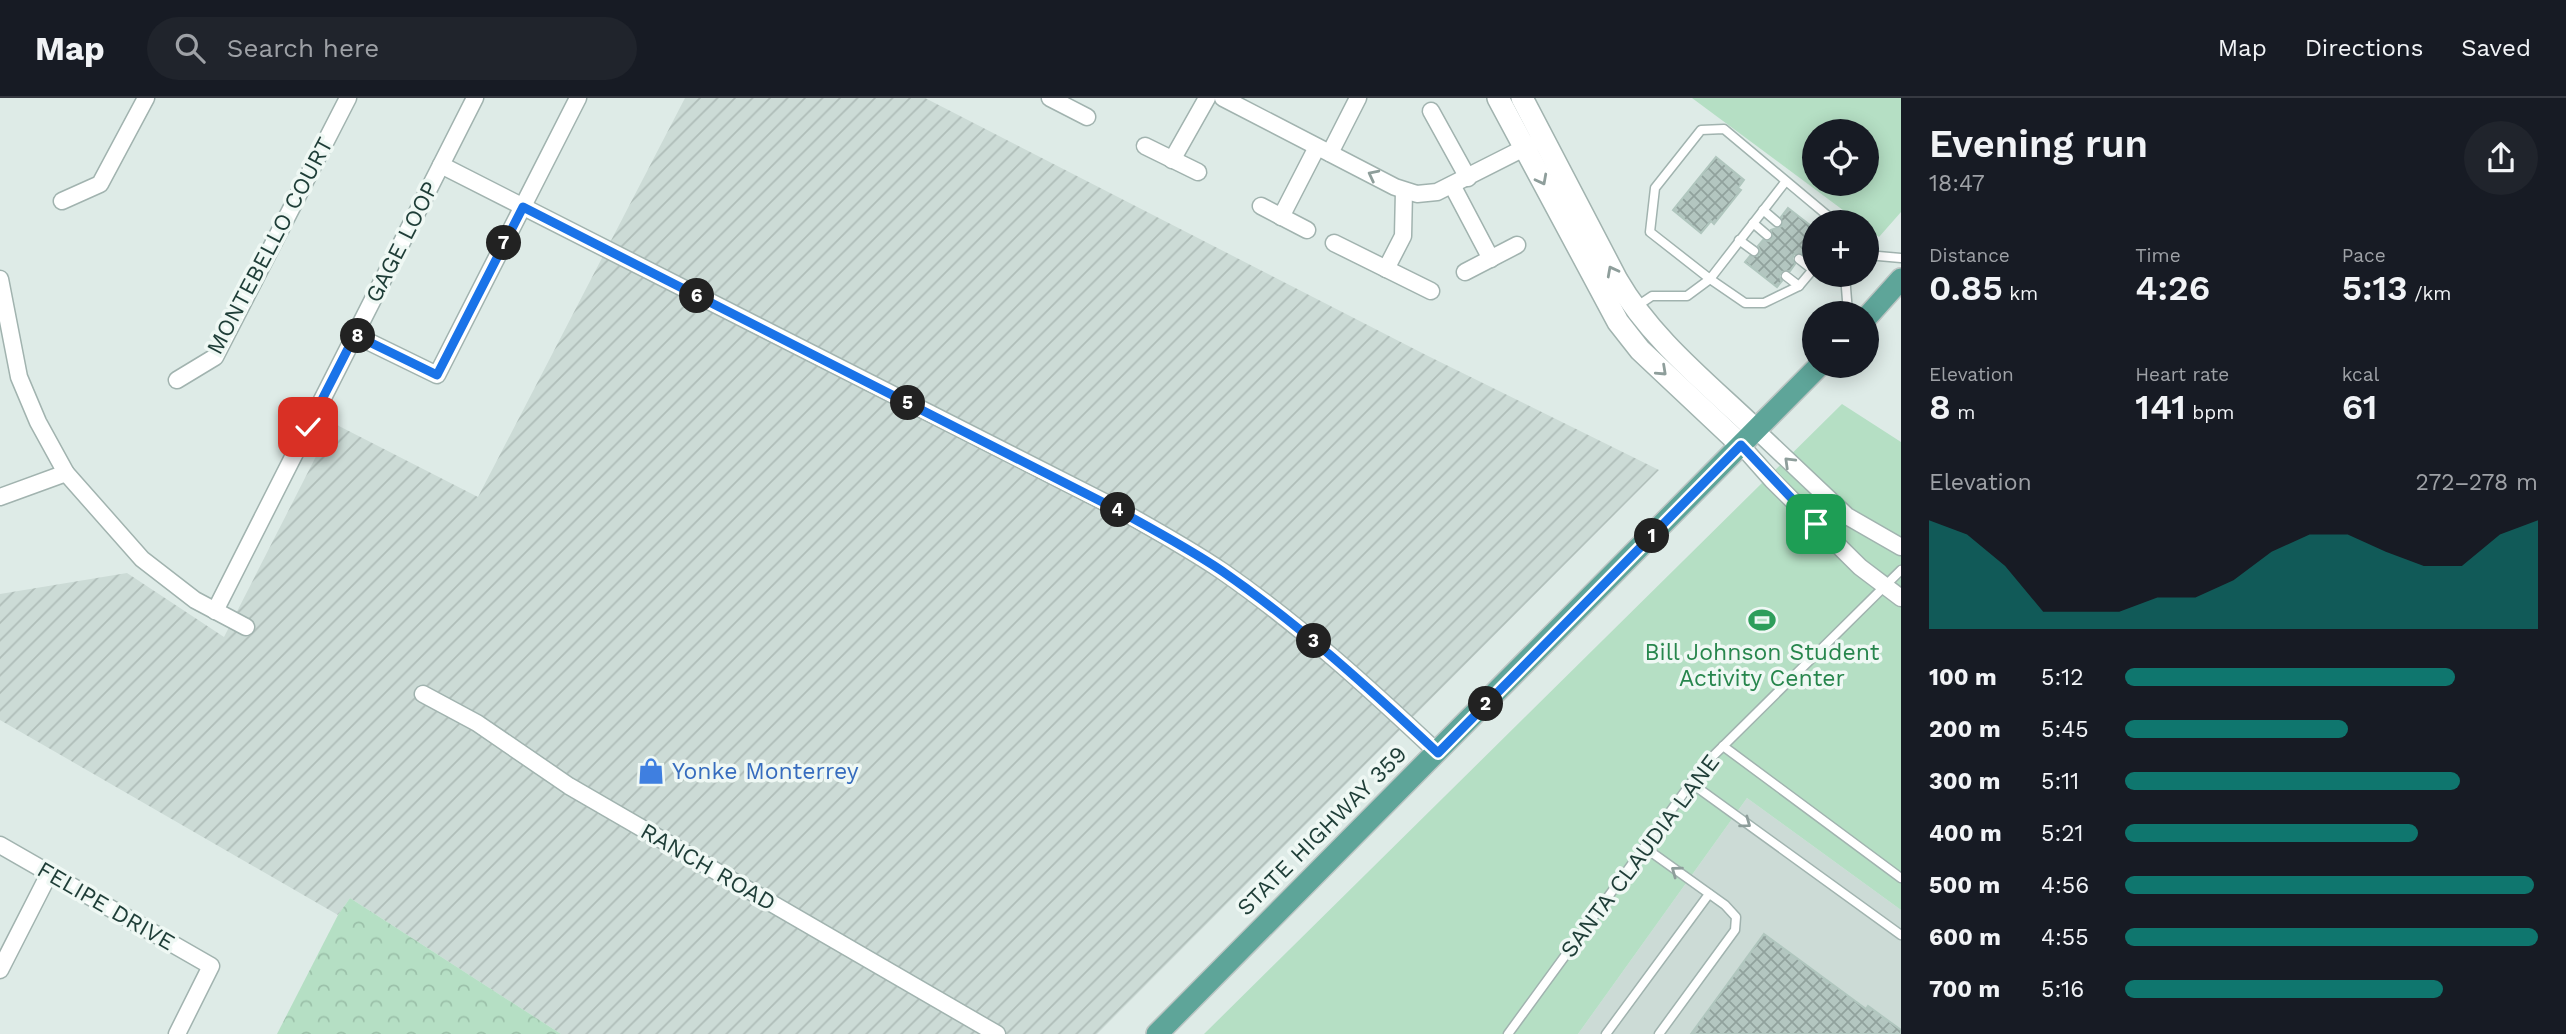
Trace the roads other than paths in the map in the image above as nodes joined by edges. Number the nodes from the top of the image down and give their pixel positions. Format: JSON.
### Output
{"nodes":[{"id":1,"x":146,"y":98,"type":"edge"},
{"id":2,"x":475,"y":98,"type":"edge"},
{"id":3,"x":578,"y":98,"type":"edge"},
{"id":4,"x":1208,"y":98,"type":"edge"},
{"id":5,"x":1223,"y":98,"type":"edge"},
{"id":6,"x":1358,"y":98,"type":"edge"},
{"id":7,"x":1498,"y":98,"type":"edge"},
{"id":8,"x":1522,"y":98,"type":"edge"},
{"id":9,"x":343,"y":100,"type":"edge"},
{"id":10,"x":1058,"y":100,"type":"edge"},
{"id":11,"x":1431,"y":111,"type":"dead end"},
{"id":12,"x":1087,"y":117,"type":"dead end"},
{"id":13,"x":1533,"y":143,"type":"junction"},
{"id":14,"x":1145,"y":146,"type":"dead end"},
{"id":15,"x":1324,"y":150,"type":"junction"},
{"id":16,"x":1172,"y":160,"type":"junction"},
{"id":17,"x":441,"y":165,"type":"junction"},
{"id":18,"x":1198,"y":172,"type":"dead end"},
{"id":19,"x":1468,"y":178,"type":"junction"},
{"id":20,"x":1786,"y":181,"type":"junction"},
{"id":21,"x":1452,"y":185,"type":"junction"},
{"id":22,"x":1404,"y":191,"type":"junction"},
{"id":23,"x":62,"y":201,"type":"dead end"},
{"id":24,"x":1261,"y":206,"type":"dead end"},
{"id":25,"x":523,"y":207,"type":"junction"},
{"id":26,"x":1763,"y":210,"type":"junction"},
{"id":27,"x":1819,"y":210,"type":"edge"},
{"id":28,"x":1281,"y":217,"type":"junction"},
{"id":29,"x":1777,"y":222,"type":"dead end"},
{"id":30,"x":1753,"y":223,"type":"junction"},
{"id":31,"x":1307,"y":230,"type":"dead end"},
{"id":32,"x":1767,"y":234,"type":"dead end"},
{"id":33,"x":1739,"y":240,"type":"junction"},
{"id":34,"x":1334,"y":243,"type":"dead end"},
{"id":35,"x":1517,"y":245,"type":"dead end"},
{"id":36,"x":1754,"y":251,"type":"dead end"},
{"id":37,"x":1879,"y":256,"type":"edge"},
{"id":38,"x":1491,"y":258,"type":"junction"},
{"id":39,"x":1901,"y":258,"type":"edge"},
{"id":40,"x":1799,"y":259,"type":"dead end"},
{"id":41,"x":1802,"y":261,"type":"edge"},
{"id":42,"x":1386,"y":269,"type":"junction"},
{"id":43,"x":1465,"y":272,"type":"dead end"},
{"id":44,"x":1786,"y":276,"type":"dead end"},
{"id":45,"x":0,"y":279,"type":"edge"},
{"id":46,"x":1710,"y":279,"type":"junction"},
{"id":47,"x":1901,"y":279,"type":"edge"},
{"id":48,"x":1802,"y":283,"type":"edge"},
{"id":49,"x":1799,"y":286,"type":"junction"},
{"id":50,"x":1431,"y":291,"type":"dead end"},
{"id":51,"x":1879,"y":304,"type":"edge"},
{"id":52,"x":1634,"y":307,"type":"junction"},
{"id":53,"x":4,"y":317,"type":"edge"},
{"id":54,"x":1618,"y":322,"type":"junction"},
{"id":55,"x":355,"y":335,"type":"junction"},
{"id":56,"x":1807,"y":378,"type":"edge"},
{"id":57,"x":177,"y":380,"type":"dead end"},
{"id":58,"x":1749,"y":438,"type":"junction"},
{"id":59,"x":66,"y":473,"type":"junction"},
{"id":60,"x":0,"y":497,"type":"edge"},
{"id":61,"x":1901,"y":547,"type":"edge"},
{"id":62,"x":1901,"y":570,"type":"edge"},
{"id":63,"x":1884,"y":587,"type":"junction"},
{"id":64,"x":1901,"y":598,"type":"edge"},
{"id":65,"x":215,"y":611,"type":"junction"},
{"id":66,"x":246,"y":628,"type":"dead end"},
{"id":67,"x":423,"y":694,"type":"dead end"},
{"id":68,"x":1723,"y":746,"type":"junction"},
{"id":69,"x":1438,"y":753,"type":"junction"},
{"id":70,"x":1691,"y":783,"type":"junction"},
{"id":71,"x":0,"y":845,"type":"edge"},
{"id":72,"x":1644,"y":847,"type":"junction"},
{"id":73,"x":49,"y":874,"type":"junction"},
{"id":74,"x":1901,"y":878,"type":"edge"},
{"id":75,"x":1709,"y":894,"type":"junction"},
{"id":76,"x":1901,"y":936,"type":"edge"},
{"id":77,"x":0,"y":970,"type":"edge"},
{"id":78,"x":177,"y":1034,"type":"edge"},
{"id":79,"x":997,"y":1034,"type":"edge"},
{"id":80,"x":1157,"y":1034,"type":"edge"},
{"id":81,"x":1508,"y":1034,"type":"edge"},
{"id":82,"x":1606,"y":1034,"type":"edge"},
{"id":83,"x":1659,"y":1034,"type":"edge"}],
"edges":[{"from":1,"to":23,"type":"street"},
{"from":2,"to":17,"type":"street","name":"GAGE LOOP"},
{"from":3,"to":25,"type":"street"},
{"from":4,"to":16,"type":"street"},
{"from":5,"to":15,"type":"street"},
{"from":6,"to":15,"type":"street"},
{"from":7,"to":13,"type":"street"},
{"from":8,"to":13,"type":"street"},
{"from":9,"to":57,"type":"street","name":"MONTEBELLO COURT"},
{"from":10,"to":12,"type":"street"},
{"from":11,"to":19,"type":"street"},
{"from":13,"to":19,"type":"street"},
{"from":52,"to":13,"type":"street","one_way":true},
{"from":13,"to":54,"type":"street","one_way":true},
{"from":14,"to":16,"type":"street"},
{"from":22,"to":15,"type":"street","one_way":true},
{"from":15,"to":28,"type":"street"},
{"from":16,"to":18,"type":"street"},
{"from":17,"to":25,"type":"street"},
{"from":17,"to":55,"type":"street","name":"GAGE LOOP"},
{"from":19,"to":21,"type":"street"},
{"from":20,"to":26,"type":"lane"},
{"from":20,"to":27,"type":"lane"},
{"from":20,"to":46,"type":"lane"},
{"from":21,"to":22,"type":"street"},
{"from":21,"to":38,"type":"street"},
{"from":22,"to":42,"type":"street"},
{"from":24,"to":28,"type":"street"},
{"from":25,"to":55,"type":"street"},
{"from":25,"to":69,"type":"street"},
{"from":26,"to":29,"type":"lane"},
{"from":26,"to":30,"type":"lane"},
{"from":28,"to":31,"type":"street"},
{"from":30,"to":32,"type":"lane"},
{"from":30,"to":33,"type":"lane"},
{"from":33,"to":36,"type":"lane"},
{"from":33,"to":46,"type":"lane"},
{"from":34,"to":42,"type":"street"},
{"from":35,"to":38,"type":"street"},
{"from":37,"to":39,"type":"lane"},
{"from":38,"to":43,"type":"street"},
{"from":40,"to":41,"type":"lane"},
{"from":42,"to":50,"type":"street"},
{"from":44,"to":49,"type":"lane"},
{"from":45,"to":53,"type":"street"},
{"from":46,"to":49,"type":"lane"},
{"from":46,"to":52,"type":"lane"},
{"from":47,"to":51,"type":"main road"},
{"from":48,"to":49,"type":"lane"},
{"from":52,"to":54,"type":"street"},
{"from":52,"to":58,"type":"street"},
{"from":53,"to":59,"type":"street"},
{"from":54,"to":58,"type":"street","one_way":true},
{"from":55,"to":65,"type":"street","name":"GAGE LOOP"},
{"from":56,"to":58,"type":"main road","name":"STATE HIGHWAY 359"},
{"from":61,"to":58,"type":"street","one_way":true},
{"from":58,"to":63,"type":"street"},
{"from":58,"to":69,"type":"main road","name":"STATE HIGHWAY 359"},
{"from":59,"to":60,"type":"street"},
{"from":59,"to":65,"type":"street"},
{"from":62,"to":63,"type":"lane","name":"SANTA CLAUDIA LANE"},
{"from":63,"to":64,"type":"street"},
{"from":63,"to":68,"type":"lane","name":"SANTA CLAUDIA LANE"},
{"from":65,"to":66,"type":"street"},
{"from":67,"to":79,"type":"street","name":"RANCH ROAD"},
{"from":68,"to":70,"type":"lane","name":"SANTA CLAUDIA LANE"},
{"from":68,"to":74,"type":"lane"},
{"from":69,"to":80,"type":"main road","name":"STATE HIGHWAY 359"},
{"from":70,"to":72,"type":"lane","name":"SANTA CLAUDIA LANE"},
{"from":70,"to":76,"type":"lane","one_way":true},
{"from":71,"to":73,"type":"street","name":"FELIPE DRIVE"},
{"from":75,"to":72,"type":"lane","one_way":true},
{"from":72,"to":81,"type":"lane","name":"SANTA CLAUDIA LANE"},
{"from":73,"to":77,"type":"street"},
{"from":73,"to":78,"type":"street","name":"FELIPE DRIVE"},
{"from":75,"to":82,"type":"lane"},
{"from":75,"to":83,"type":"lane"}]}
